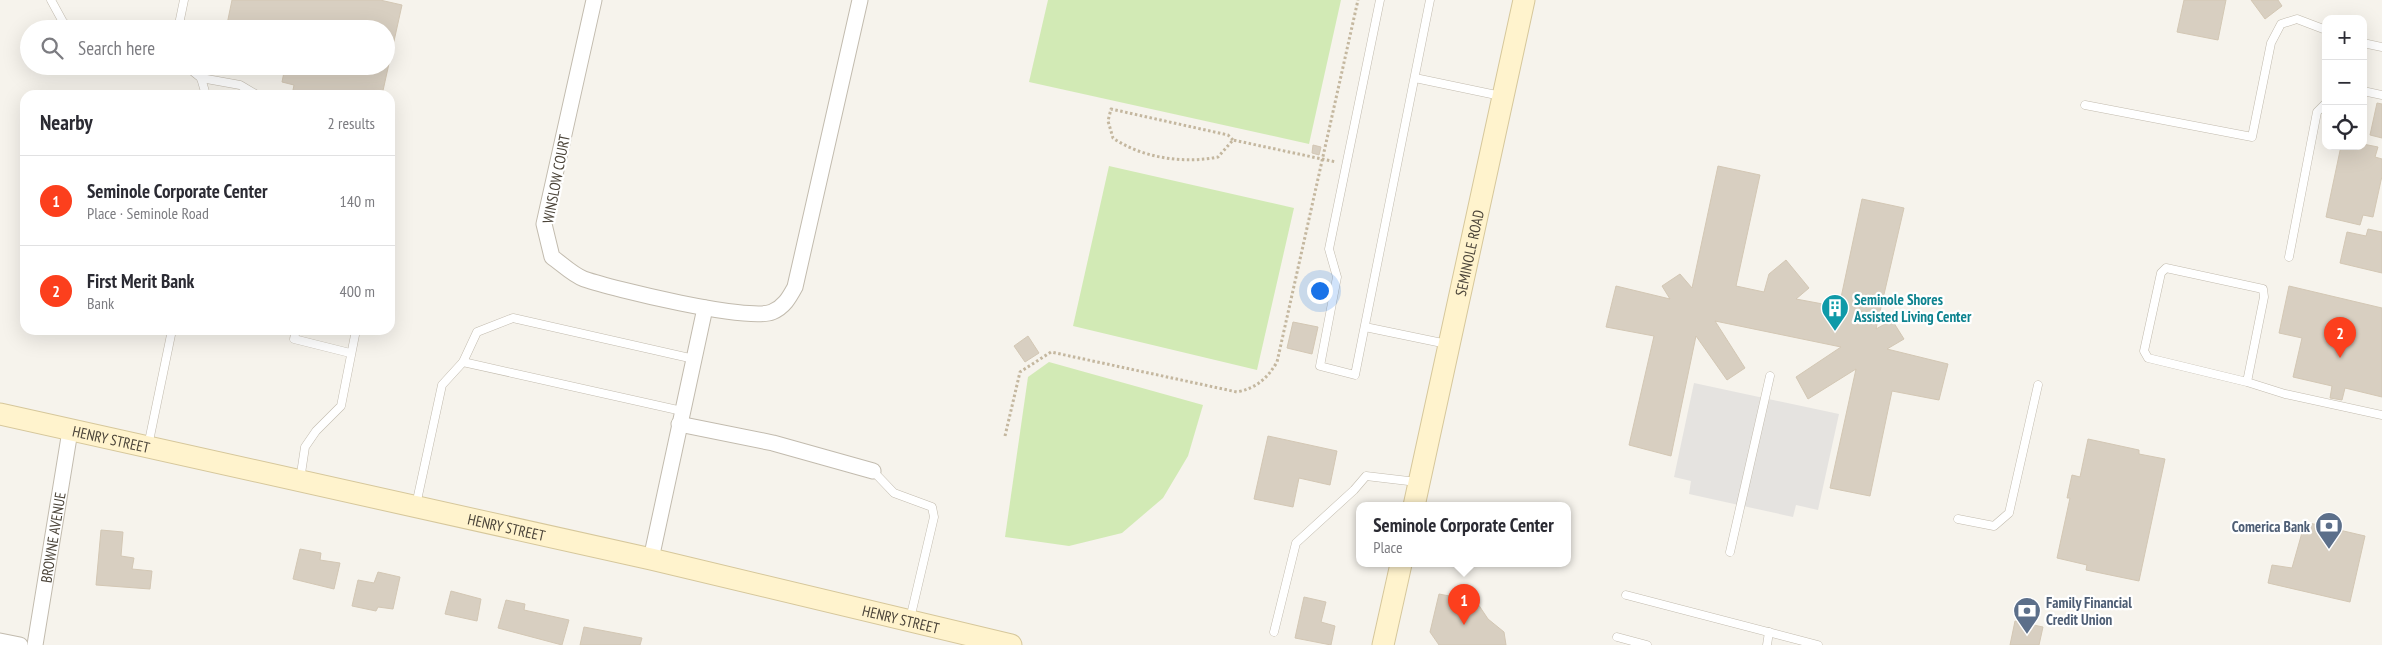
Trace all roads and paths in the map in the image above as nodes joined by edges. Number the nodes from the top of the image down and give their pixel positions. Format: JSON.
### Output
{"nodes":[{"id":1,"x":51,"y":0,"type":"edge"},
{"id":2,"x":184,"y":0,"type":"edge"},
{"id":3,"x":594,"y":0,"type":"edge"},
{"id":4,"x":860,"y":0,"type":"edge"},
{"id":5,"x":1358,"y":0,"type":"edge"},
{"id":6,"x":1380,"y":0,"type":"edge"},
{"id":7,"x":1430,"y":0,"type":"edge"},
{"id":8,"x":1524,"y":0,"type":"edge"},
{"id":9,"x":62,"y":20,"type":"edge"},
{"id":10,"x":180,"y":20,"type":"edge"},
{"id":11,"x":2322,"y":28,"type":"edge"},
{"id":12,"x":2367,"y":44,"type":"edge"},
{"id":13,"x":2382,"y":47,"type":"edge"},
{"id":14,"x":197,"y":75,"type":"edge"},
{"id":15,"x":201,"y":78,"type":"junction"},
{"id":16,"x":1416,"y":78,"type":"junction"},
{"id":17,"x":205,"y":90,"type":"edge"},
{"id":18,"x":248,"y":90,"type":"edge"},
{"id":19,"x":2367,"y":92,"type":"edge"},
{"id":20,"x":2382,"y":96,"type":"edge"},
{"id":21,"x":1503,"y":97,"type":"junction"},
{"id":22,"x":2085,"y":105,"type":"dead end"},
{"id":23,"x":2324,"y":105,"type":"edge"},
{"id":24,"x":1233,"y":140,"type":"junction"},
{"id":25,"x":1322,"y":159,"type":"junction"},
{"id":26,"x":1346,"y":164,"type":"junction"},
{"id":27,"x":2289,"y":257,"type":"dead end"},
{"id":28,"x":705,"y":308,"type":"junction"},
{"id":29,"x":1364,"y":327,"type":"junction"},
{"id":30,"x":171,"y":335,"type":"edge"},
{"id":31,"x":295,"y":335,"type":"edge"},
{"id":32,"x":355,"y":335,"type":"edge"},
{"id":33,"x":1449,"y":345,"type":"junction"},
{"id":34,"x":350,"y":353,"type":"junction"},
{"id":35,"x":694,"y":359,"type":"junction"},
{"id":36,"x":463,"y":362,"type":"junction"},
{"id":37,"x":1770,"y":376,"type":"dead end"},
{"id":38,"x":2247,"y":382,"type":"junction"},
{"id":39,"x":2038,"y":385,"type":"dead end"},
{"id":40,"x":0,"y":414,"type":"edge"},
{"id":41,"x":2382,"y":415,"type":"edge"},
{"id":42,"x":681,"y":418,"type":"junction"},
{"id":43,"x":70,"y":431,"type":"junction"},
{"id":44,"x":1005,"y":436,"type":"dead end"},
{"id":45,"x":148,"y":448,"type":"junction"},
{"id":46,"x":873,"y":471,"type":"joint"},
{"id":47,"x":300,"y":482,"type":"junction"},
{"id":48,"x":1419,"y":482,"type":"junction"},
{"id":49,"x":1415,"y":502,"type":"edge"},
{"id":50,"x":415,"y":507,"type":"junction"},
{"id":51,"x":1958,"y":519,"type":"dead end"},
{"id":52,"x":1730,"y":552,"type":"dead end"},
{"id":53,"x":651,"y":560,"type":"junction"},
{"id":54,"x":1400,"y":567,"type":"edge"},
{"id":55,"x":1626,"y":595,"type":"dead end"},
{"id":56,"x":910,"y":622,"type":"junction"},
{"id":57,"x":1274,"y":632,"type":"dead end"},
{"id":58,"x":1770,"y":632,"type":"junction"},
{"id":59,"x":1617,"y":637,"type":"dead end"},
{"id":60,"x":0,"y":640,"type":"edge"},
{"id":61,"x":20,"y":645,"type":"edge"},
{"id":62,"x":35,"y":645,"type":"edge"},
{"id":63,"x":1011,"y":645,"type":"edge"},
{"id":64,"x":1383,"y":645,"type":"edge"},
{"id":65,"x":1647,"y":645,"type":"edge"},
{"id":66,"x":1767,"y":645,"type":"edge"},
{"id":67,"x":1818,"y":645,"type":"edge"}],
"edges":[{"from":1,"to":9,"type":"lane"},
{"from":2,"to":10,"type":"lane"},
{"from":3,"to":28,"type":"street","name":"WINSLOW COURT"},
{"from":4,"to":28,"type":"street","name":"WINSLOW COURT"},
{"from":5,"to":25,"type":"path"},
{"from":6,"to":26,"type":"lane"},
{"from":7,"to":16,"type":"lane"},
{"from":8,"to":21,"type":"street","name":"SEMINOLE ROAD"},
{"from":11,"to":22,"type":"lane"},
{"from":12,"to":13,"type":"lane"},
{"from":14,"to":15,"type":"lane"},
{"from":15,"to":17,"type":"lane"},
{"from":15,"to":18,"type":"lane"},
{"from":16,"to":21,"type":"lane"},
{"from":16,"to":29,"type":"lane"},
{"from":19,"to":20,"type":"lane"},
{"from":21,"to":33,"type":"street","name":"SEMINOLE ROAD"},
{"from":23,"to":27,"type":"lane"},
{"from":24,"to":24,"type":"path"},
{"from":24,"to":25,"type":"path"},
{"from":25,"to":26,"type":"path"},
{"from":25,"to":44,"type":"path"},
{"from":26,"to":29,"type":"lane"},
{"from":28,"to":35,"type":"street"},
{"from":29,"to":33,"type":"lane"},
{"from":30,"to":45,"type":"lane"},
{"from":31,"to":34,"type":"lane"},
{"from":32,"to":34,"type":"lane"},
{"from":33,"to":48,"type":"street","name":"SEMINOLE ROAD"},
{"from":34,"to":47,"type":"lane"},
{"from":35,"to":36,"type":"lane"},
{"from":35,"to":42,"type":"street"},
{"from":36,"to":42,"type":"lane"},
{"from":36,"to":50,"type":"lane"},
{"from":37,"to":52,"type":"lane"},
{"from":38,"to":38,"type":"lane"},
{"from":38,"to":41,"type":"lane"},
{"from":39,"to":51,"type":"lane"},
{"from":40,"to":43,"type":"street","name":"HENRY STREET"},
{"from":42,"to":46,"type":"street"},
{"from":42,"to":53,"type":"street"},
{"from":43,"to":45,"type":"street","name":"HENRY STREET"},
{"from":43,"to":62,"type":"street","name":"BROWNE AVENUE"},
{"from":45,"to":47,"type":"street","name":"HENRY STREET"},
{"from":46,"to":56,"type":"lane"},
{"from":47,"to":50,"type":"street","name":"HENRY STREET"},
{"from":48,"to":49,"type":"street","name":"SEMINOLE ROAD"},
{"from":48,"to":57,"type":"lane"},
{"from":50,"to":53,"type":"street","name":"HENRY STREET"},
{"from":53,"to":56,"type":"street","name":"HENRY STREET"},
{"from":54,"to":64,"type":"street"},
{"from":55,"to":58,"type":"lane"},
{"from":56,"to":63,"type":"street","name":"HENRY STREET"},
{"from":58,"to":66,"type":"lane"},
{"from":58,"to":67,"type":"lane"},
{"from":59,"to":65,"type":"lane"},
{"from":60,"to":61,"type":"street"}]}
